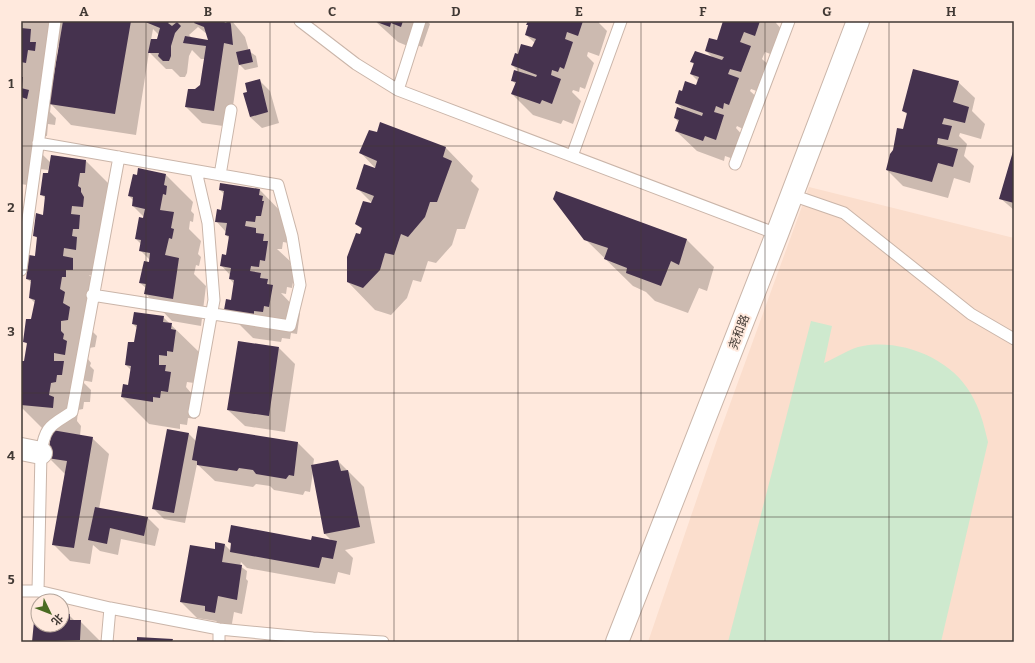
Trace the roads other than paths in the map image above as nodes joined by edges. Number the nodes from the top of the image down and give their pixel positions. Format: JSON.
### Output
{"nodes":[{"id":1,"x":55,"y":21,"type":"edge"},
{"id":2,"x":300,"y":21,"type":"edge"},
{"id":3,"x":420,"y":21,"type":"edge"},
{"id":4,"x":621,"y":21,"type":"edge"},
{"id":5,"x":789,"y":21,"type":"edge"},
{"id":6,"x":858,"y":21,"type":"edge"},
{"id":7,"x":398,"y":90,"type":"junction"},
{"id":8,"x":231,"y":110,"type":"dead end"},
{"id":9,"x":38,"y":143,"type":"junction"},
{"id":10,"x":572,"y":156,"type":"junction"},
{"id":11,"x":119,"y":157,"type":"junction"},
{"id":12,"x":735,"y":164,"type":"dead end"},
{"id":13,"x":196,"y":171,"type":"junction"},
{"id":14,"x":220,"y":175,"type":"junction"},
{"id":15,"x":792,"y":195,"type":"junction"},
{"id":16,"x":26,"y":197,"type":"edge"},
{"id":17,"x":777,"y":234,"type":"junction"},
{"id":18,"x":21,"y":270,"type":"edge"},
{"id":19,"x":92,"y":295,"type":"junction"},
{"id":20,"x":212,"y":314,"type":"junction"},
{"id":21,"x":1014,"y":339,"type":"edge"},
{"id":22,"x":194,"y":412,"type":"dead end"},
{"id":23,"x":31,"y":451,"type":"edge"},
{"id":24,"x":21,"y":591,"type":"edge"},
{"id":25,"x":38,"y":591,"type":"junction"},
{"id":26,"x":110,"y":608,"type":"junction"},
{"id":27,"x":219,"y":629,"type":"junction"},
{"id":28,"x":313,"y":640,"type":"edge"},
{"id":29,"x":107,"y":642,"type":"edge"},
{"id":30,"x":218,"y":642,"type":"edge"},
{"id":31,"x":383,"y":642,"type":"edge"},
{"id":32,"x":617,"y":642,"type":"edge"}],
"edges":[{"from":1,"to":9,"type":"lane"},
{"from":2,"to":7,"type":"lane"},
{"from":3,"to":7,"type":"lane"},
{"from":4,"to":10,"type":"lane"},
{"from":5,"to":12,"type":"lane"},
{"from":6,"to":15,"type":"main road","name":"尧和路"},
{"from":7,"to":10,"type":"lane"},
{"from":8,"to":14,"type":"lane"},
{"from":9,"to":11,"type":"lane"},
{"from":9,"to":16,"type":"lane"},
{"from":10,"to":17,"type":"lane"},
{"from":11,"to":13,"type":"lane"},
{"from":11,"to":19,"type":"lane"},
{"from":13,"to":14,"type":"lane"},
{"from":13,"to":20,"type":"lane"},
{"from":14,"to":20,"type":"lane"},
{"from":15,"to":17,"type":"main road","name":"尧和路"},
{"from":15,"to":21,"type":"lane"},
{"from":16,"to":18,"type":"lane"},
{"from":17,"to":32,"type":"main road","name":"尧和路"},
{"from":19,"to":20,"type":"lane"},
{"from":19,"to":23,"type":"lane"},
{"from":20,"to":22,"type":"lane"},
{"from":23,"to":25,"type":"lane"},
{"from":24,"to":25,"type":"lane"},
{"from":25,"to":26,"type":"lane"},
{"from":26,"to":27,"type":"lane"},
{"from":26,"to":29,"type":"lane"},
{"from":27,"to":28,"type":"lane"},
{"from":27,"to":30,"type":"lane"},
{"from":28,"to":31,"type":"lane"}]}
